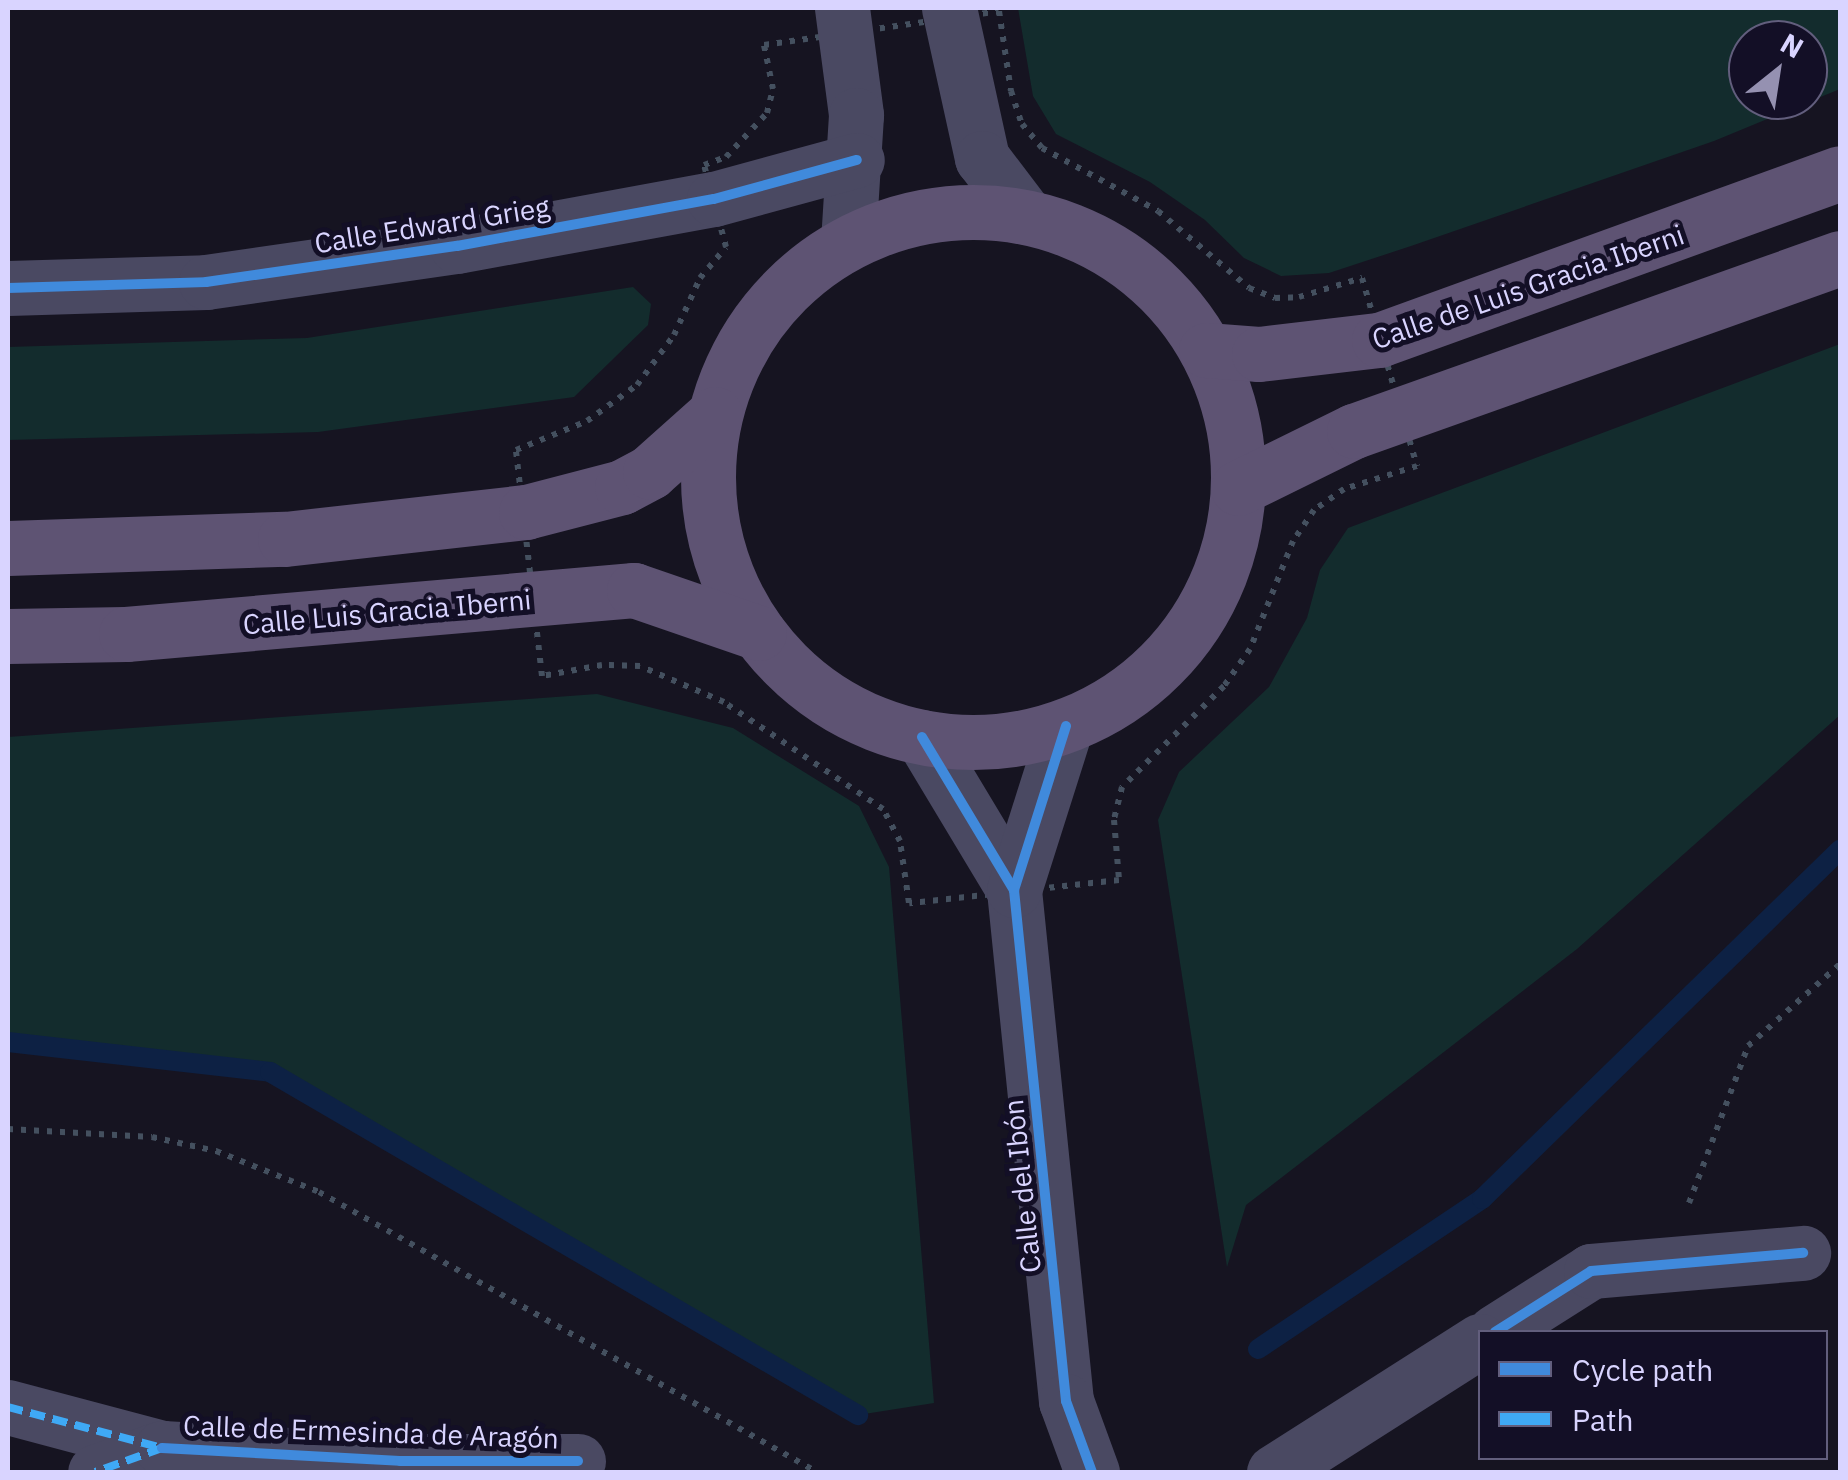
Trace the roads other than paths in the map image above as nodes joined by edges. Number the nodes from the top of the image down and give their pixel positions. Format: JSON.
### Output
{"nodes":[{"id":1,"x":950,"y":13,"type":"edge"},
{"id":2,"x":844,"y":20,"type":"edge"},
{"id":3,"x":857,"y":160,"type":"junction"},
{"id":4,"x":1840,"y":173,"type":"edge"},
{"id":5,"x":1027,"y":217,"type":"junction"},
{"id":6,"x":848,"y":242,"type":"junction"},
{"id":7,"x":1840,"y":258,"type":"edge"},
{"id":8,"x":8,"y":288,"type":"edge"},
{"id":9,"x":1206,"y":350,"type":"junction"},
{"id":10,"x":715,"y":414,"type":"junction"},
{"id":11,"x":1238,"y":488,"type":"junction"},
{"id":12,"x":8,"y":548,"type":"edge"},
{"id":13,"x":759,"y":633,"type":"junction"},
{"id":14,"x":8,"y":636,"type":"edge"},
{"id":15,"x":1066,"y":726,"type":"junction"},
{"id":16,"x":922,"y":737,"type":"junction"},
{"id":17,"x":1014,"y":890,"type":"junction"},
{"id":18,"x":1803,"y":1253,"type":"dead end"},
{"id":19,"x":1497,"y":1330,"type":"edge"},
{"id":20,"x":1478,"y":1343,"type":"edge"},
{"id":21,"x":1066,"y":1401,"type":"junction"},
{"id":22,"x":8,"y":1408,"type":"edge"},
{"id":23,"x":162,"y":1448,"type":"junction"},
{"id":24,"x":578,"y":1461,"type":"dead end"},
{"id":25,"x":96,"y":1472,"type":"edge"},
{"id":26,"x":1048,"y":1472,"type":"edge"},
{"id":27,"x":1092,"y":1472,"type":"edge"},
{"id":28,"x":1274,"y":1472,"type":"edge"}],
"edges":[{"from":1,"to":5,"type":"street"},
{"from":2,"to":3,"type":"street"},
{"from":3,"to":6,"type":"street"},
{"from":3,"to":8,"type":"street","name":"Calle Edward Grieg"},
{"from":4,"to":9,"type":"main road","name":"Calle de Luis Gracia Iberni"},
{"from":5,"to":6,"type":"main road"},
{"from":5,"to":9,"type":"main road"},
{"from":6,"to":10,"type":"main road"},
{"from":7,"to":11,"type":"main road"},
{"from":9,"to":11,"type":"main road"},
{"from":10,"to":12,"type":"main road"},
{"from":10,"to":13,"type":"main road"},
{"from":11,"to":15,"type":"main road"},
{"from":13,"to":14,"type":"main road","name":"Calle Luis Gracia Iberni"},
{"from":13,"to":16,"type":"main road"},
{"from":15,"to":16,"type":"main road"},
{"from":15,"to":17,"type":"street","name":"Calle del Ibón"},
{"from":16,"to":17,"type":"street","name":"Calle del Ibón"},
{"from":17,"to":21,"type":"street","name":"Calle del Ibón"},
{"from":18,"to":19,"type":"street"},
{"from":20,"to":28,"type":"street"},
{"from":21,"to":26,"type":"street","name":"Calle del Ibón"},
{"from":21,"to":27,"type":"street","name":"Calle del Ibón"},
{"from":22,"to":23,"type":"street","name":"Calle de Ermesinda de Aragón"},
{"from":23,"to":24,"type":"street","name":"Calle de Ermesinda de Aragón"},
{"from":23,"to":25,"type":"street","name":"Calle de Ermesinda de Aragón"}]}
